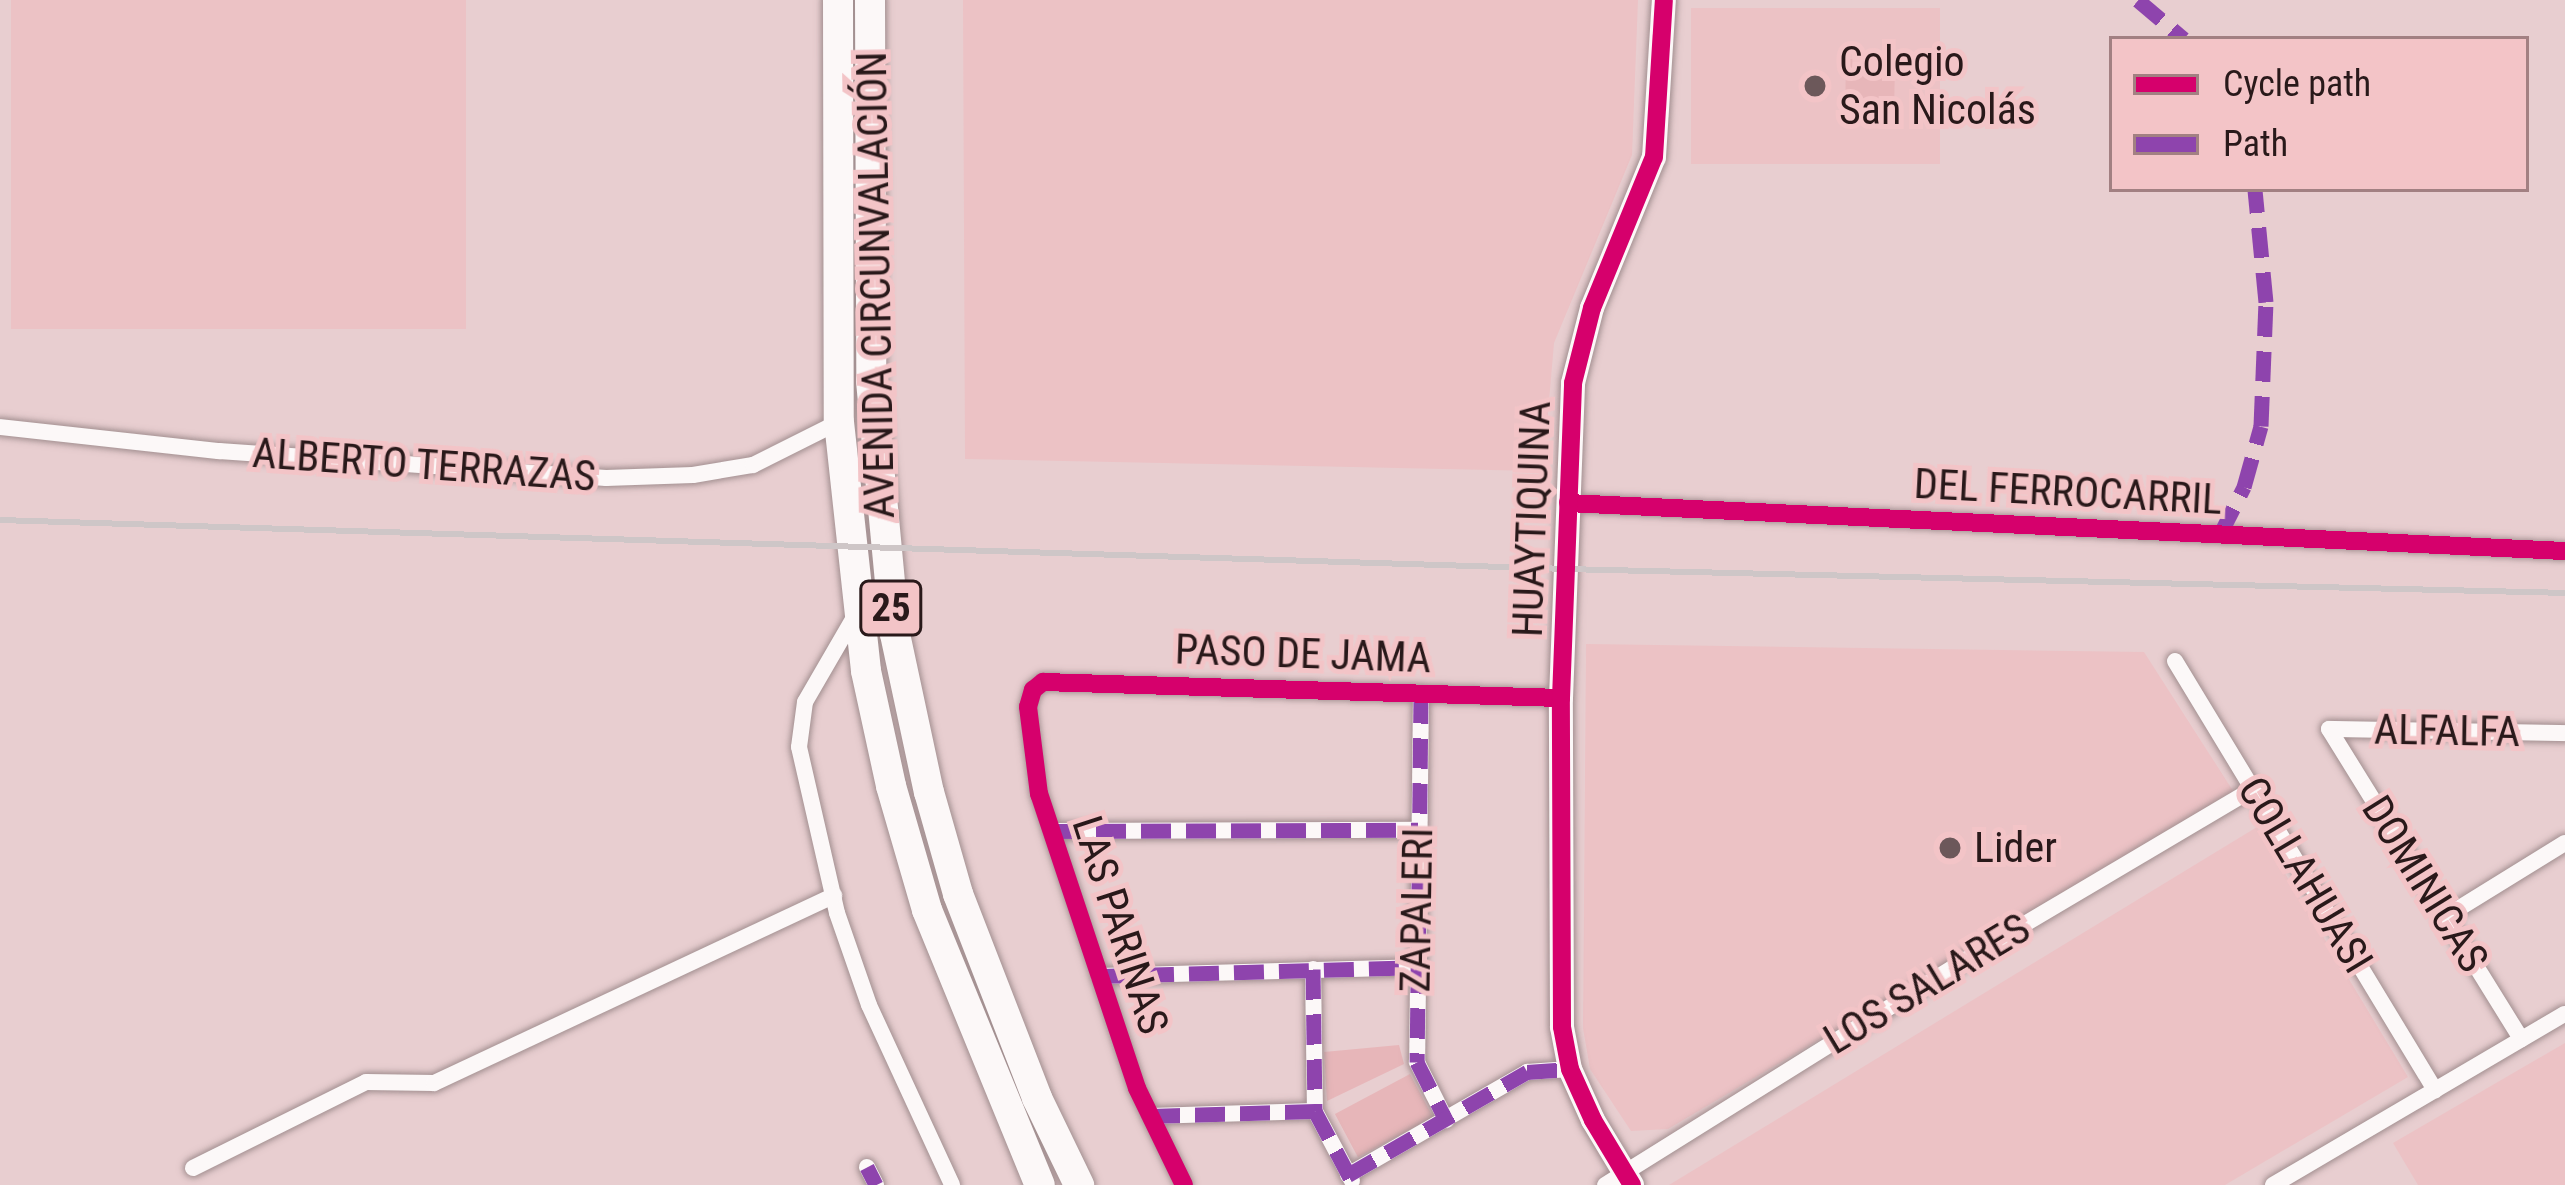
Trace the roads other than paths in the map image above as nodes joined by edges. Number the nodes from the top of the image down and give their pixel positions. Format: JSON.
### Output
{"nodes":[{"id":1,"x":838,"y":0,"type":"edge"},
{"id":2,"x":870,"y":0,"type":"edge"},
{"id":3,"x":1664,"y":0,"type":"edge"},
{"id":4,"x":839,"y":422,"type":"junction"},
{"id":5,"x":0,"y":427,"type":"edge"},
{"id":6,"x":1568,"y":503,"type":"junction"},
{"id":7,"x":2565,"y":551,"type":"edge"},
{"id":8,"x":857,"y":613,"type":"junction"},
{"id":9,"x":2175,"y":662,"type":"dead end"},
{"id":10,"x":1043,"y":682,"type":"joint"},
{"id":11,"x":1421,"y":693,"type":"junction"},
{"id":12,"x":1561,"y":698,"type":"junction"},
{"id":13,"x":2329,"y":730,"type":"joint"},
{"id":14,"x":2565,"y":733,"type":"edge"},
{"id":15,"x":2254,"y":789,"type":"junction"},
{"id":16,"x":1418,"y":830,"type":"junction"},
{"id":17,"x":1051,"y":831,"type":"junction"},
{"id":18,"x":2565,"y":843,"type":"edge"},
{"id":19,"x":834,"y":896,"type":"junction"},
{"id":20,"x":2445,"y":917,"type":"junction"},
{"id":21,"x":1416,"y":967,"type":"junction"},
{"id":22,"x":1313,"y":969,"type":"junction"},
{"id":23,"x":1099,"y":976,"type":"junction"},
{"id":24,"x":2565,"y":1014,"type":"edge"},
{"id":25,"x":2521,"y":1040,"type":"junction"},
{"id":26,"x":1570,"y":1069,"type":"junction"},
{"id":27,"x":2435,"y":1090,"type":"junction"},
{"id":28,"x":1315,"y":1111,"type":"junction"},
{"id":29,"x":1150,"y":1116,"type":"junction"},
{"id":30,"x":1446,"y":1120,"type":"junction"},
{"id":31,"x":867,"y":1167,"type":"dead end"},
{"id":32,"x":193,"y":1168,"type":"dead end"},
{"id":33,"x":1351,"y":1180,"type":"edge"},
{"id":34,"x":1620,"y":1181,"type":"edge"},
{"id":35,"x":876,"y":1185,"type":"edge"},
{"id":36,"x":952,"y":1185,"type":"edge"},
{"id":37,"x":1040,"y":1185,"type":"edge"},
{"id":38,"x":1079,"y":1185,"type":"edge"},
{"id":39,"x":1184,"y":1185,"type":"edge"},
{"id":40,"x":2273,"y":1185,"type":"edge"}],
"edges":[{"from":1,"to":4,"type":"highway","name":"AVENIDA CIRCUNVALACIÓN","number":"25"},
{"from":2,"to":38,"type":"highway","name":"AVENIDA CIRCUNVALACIÓN","number":"25"},
{"from":3,"to":6,"type":"street","name":"HUAYTIQUINA"},
{"from":4,"to":5,"type":"street","name":"ALBERTO TERRAZAS"},
{"from":4,"to":8,"type":"highway","name":"AVENIDA CIRCUNVALACIÓN","number":"25"},
{"from":6,"to":7,"type":"street","name":"DEL FERROCARRIL"},
{"from":6,"to":12,"type":"street","name":"HUAYTIQUINA"},
{"from":8,"to":19,"type":"street"},
{"from":8,"to":37,"type":"highway","name":"AVENIDA CIRCUNVALACIÓN","number":"25"},
{"from":9,"to":15,"type":"street","name":"COLLAHUASI"},
{"from":10,"to":11,"type":"street","name":"PASO DE JAMA"},
{"from":10,"to":17,"type":"street","name":"LAS PARINAS"},
{"from":11,"to":12,"type":"street","name":"PASO DE JAMA"},
{"from":11,"to":16,"type":"street","name":"ZAPALERI"},
{"from":12,"to":26,"type":"street","name":"HUAYTIQUINA"},
{"from":13,"to":14,"type":"street","name":"ALFALFA"},
{"from":13,"to":20,"type":"street","name":"DOMINICAS"},
{"from":15,"to":27,"type":"street","name":"COLLAHUASI"},
{"from":15,"to":34,"type":"street","name":"LOS SALARES"},
{"from":16,"to":17,"type":"street"},
{"from":16,"to":21,"type":"street","name":"ZAPALERI"},
{"from":17,"to":23,"type":"street","name":"LAS PARINAS"},
{"from":18,"to":20,"type":"street"},
{"from":19,"to":32,"type":"street"},
{"from":19,"to":36,"type":"street"},
{"from":20,"to":25,"type":"street","name":"DOMINICAS"},
{"from":21,"to":22,"type":"street"},
{"from":21,"to":30,"type":"street","name":"ZAPALERI"},
{"from":22,"to":23,"type":"street"},
{"from":22,"to":28,"type":"street"},
{"from":23,"to":29,"type":"street","name":"LAS PARINAS"},
{"from":24,"to":25,"type":"street"},
{"from":25,"to":27,"type":"street"},
{"from":26,"to":30,"type":"street"},
{"from":26,"to":34,"type":"street","name":"HUAYTIQUINA"},
{"from":27,"to":40,"type":"street"},
{"from":28,"to":29,"type":"street"},
{"from":28,"to":33,"type":"street"},
{"from":29,"to":39,"type":"street","name":"LAS PARINAS"},
{"from":30,"to":33,"type":"street"},
{"from":31,"to":35,"type":"street"}]}
